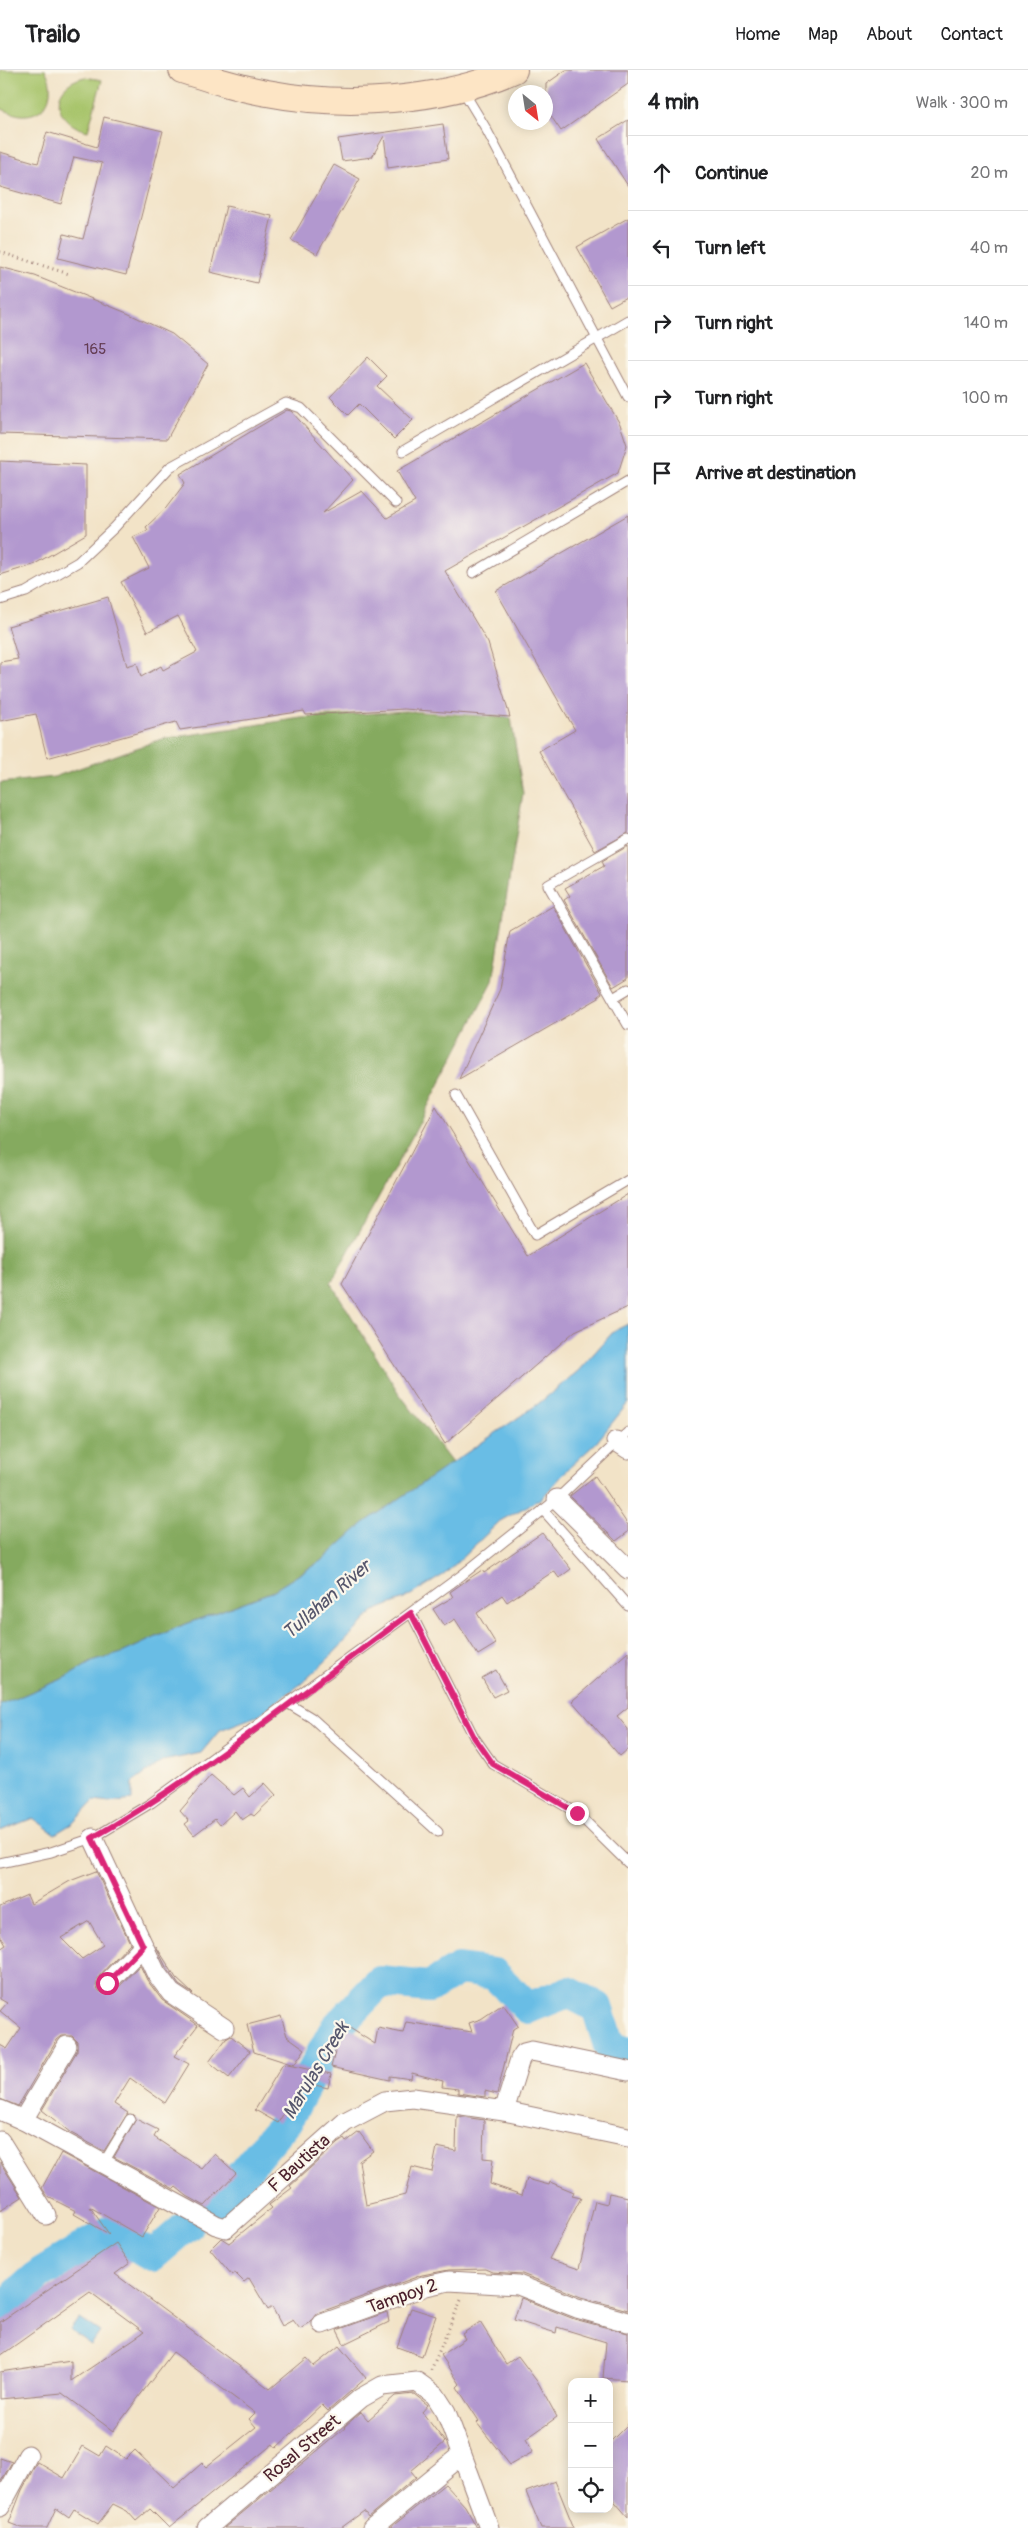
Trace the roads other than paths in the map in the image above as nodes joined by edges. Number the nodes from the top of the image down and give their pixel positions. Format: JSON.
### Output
{"nodes":[{"id":1,"x":182,"y":70,"type":"edge"},
{"id":2,"x":508,"y":71,"type":"edge"},
{"id":3,"x":461,"y":87,"type":"junction"},
{"id":4,"x":628,"y":320,"type":"edge"},
{"id":5,"x":598,"y":338,"type":"junction"},
{"id":6,"x":628,"y":397,"type":"edge"},
{"id":7,"x":403,"y":451,"type":"dead end"},
{"id":8,"x":628,"y":480,"type":"edge"},
{"id":9,"x":396,"y":503,"type":"dead end"},
{"id":10,"x":473,"y":573,"type":"dead end"},
{"id":11,"x":0,"y":600,"type":"edge"},
{"id":12,"x":628,"y":839,"type":"edge"},
{"id":13,"x":628,"y":989,"type":"edge"},
{"id":14,"x":613,"y":998,"type":"junction"},
{"id":15,"x":628,"y":1025,"type":"edge"},
{"id":16,"x":456,"y":1095,"type":"dead end"},
{"id":17,"x":628,"y":1180,"type":"edge"},
{"id":18,"x":624,"y":1441,"type":"edge"},
{"id":19,"x":550,"y":1504,"type":"junction"},
{"id":20,"x":628,"y":1569,"type":"edge"},
{"id":21,"x":628,"y":1606,"type":"edge"},
{"id":22,"x":411,"y":1613,"type":"junction"},
{"id":23,"x":289,"y":1704,"type":"junction"},
{"id":24,"x":438,"y":1832,"type":"dead end"},
{"id":25,"x":92,"y":1838,"type":"junction"},
{"id":26,"x":0,"y":1863,"type":"edge"},
{"id":27,"x":628,"y":1863,"type":"edge"},
{"id":28,"x":143,"y":1946,"type":"junction"},
{"id":29,"x":107,"y":1983,"type":"dead end"},
{"id":30,"x":224,"y":2028,"type":"dead end"},
{"id":31,"x":67,"y":2046,"type":"dead end"},
{"id":32,"x":628,"y":2071,"type":"edge"},
{"id":33,"x":0,"y":2110,"type":"edge"},
{"id":34,"x":504,"y":2112,"type":"junction"},
{"id":35,"x":130,"y":2119,"type":"dead end"},
{"id":36,"x":23,"y":2120,"type":"junction"},
{"id":37,"x":628,"y":2137,"type":"edge"},
{"id":38,"x":0,"y":2141,"type":"edge"},
{"id":39,"x":103,"y":2164,"type":"junction"},
{"id":40,"x":46,"y":2215,"type":"dead end"},
{"id":41,"x":628,"y":2322,"type":"edge"},
{"id":42,"x":322,"y":2324,"type":"dead end"},
{"id":43,"x":28,"y":2455,"type":"dead end"},
{"id":44,"x":461,"y":2455,"type":"junction"},
{"id":45,"x":0,"y":2507,"type":"edge"},
{"id":46,"x":207,"y":2528,"type":"edge"},
{"id":47,"x":372,"y":2528,"type":"edge"},
{"id":48,"x":489,"y":2528,"type":"edge"}],
"edges":[{"from":1,"to":3,"type":"main road"},
{"from":2,"to":3,"type":"main road"},
{"from":3,"to":5,"type":"lane"},
{"from":4,"to":5,"type":"lane"},
{"from":5,"to":6,"type":"lane"},
{"from":5,"to":7,"type":"lane"},
{"from":8,"to":10,"type":"lane"},
{"from":9,"to":11,"type":"lane"},
{"from":12,"to":14,"type":"lane"},
{"from":13,"to":14,"type":"lane"},
{"from":14,"to":15,"type":"lane"},
{"from":16,"to":17,"type":"lane"},
{"from":18,"to":19,"type":"lane"},
{"from":19,"to":20,"type":"street"},
{"from":19,"to":21,"type":"lane"},
{"from":19,"to":22,"type":"lane"},
{"from":22,"to":23,"type":"lane"},
{"from":22,"to":27,"type":"lane"},
{"from":23,"to":24,"type":"lane"},
{"from":23,"to":25,"type":"lane"},
{"from":25,"to":26,"type":"lane"},
{"from":25,"to":28,"type":"street"},
{"from":28,"to":29,"type":"street"},
{"from":28,"to":30,"type":"street"},
{"from":31,"to":36,"type":"street"},
{"from":32,"to":34,"type":"street"},
{"from":33,"to":36,"type":"street","name":"F Bautista"},
{"from":34,"to":37,"type":"street","name":"F Bautista"},
{"from":34,"to":39,"type":"street","name":"F Bautista"},
{"from":35,"to":39,"type":"lane"},
{"from":36,"to":39,"type":"street","name":"F Bautista"},
{"from":38,"to":40,"type":"street"},
{"from":41,"to":42,"type":"street","name":"Tampoy 2"},
{"from":43,"to":45,"type":"street"},
{"from":44,"to":46,"type":"street","name":"Rosal Street"},
{"from":44,"to":47,"type":"street"},
{"from":44,"to":48,"type":"street"}]}
